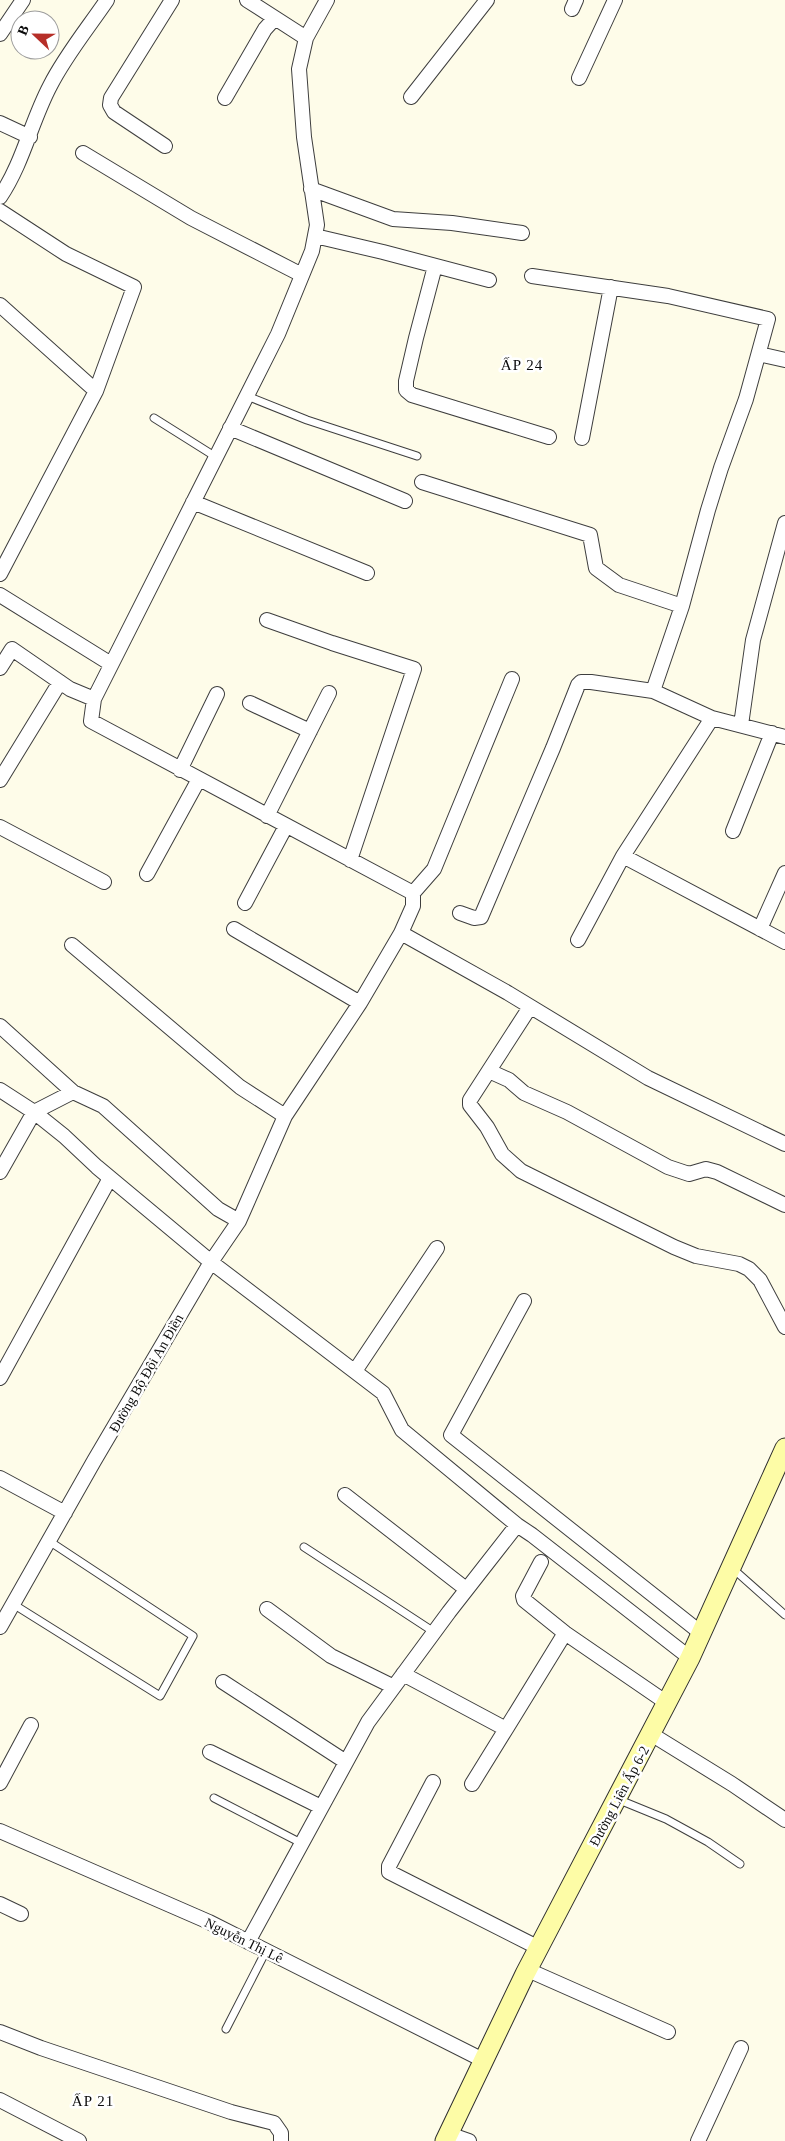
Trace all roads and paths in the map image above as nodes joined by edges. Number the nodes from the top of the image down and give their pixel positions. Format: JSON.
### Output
{"nodes":[{"id":1,"x":23,"y":0,"type":"edge"},
{"id":2,"x":107,"y":0,"type":"edge"},
{"id":3,"x":172,"y":0,"type":"edge"},
{"id":4,"x":247,"y":0,"type":"edge"},
{"id":5,"x":327,"y":0,"type":"edge"},
{"id":6,"x":487,"y":0,"type":"edge"},
{"id":7,"x":615,"y":0,"type":"edge"},
{"id":8,"x":275,"y":18,"type":"junction"},
{"id":9,"x":0,"y":34,"type":"edge"},
{"id":10,"x":306,"y":38,"type":"junction"},
{"id":11,"x":579,"y":78,"type":"dead end"},
{"id":12,"x":411,"y":97,"type":"dead end"},
{"id":13,"x":226,"y":98,"type":"dead end"},
{"id":14,"x":0,"y":123,"type":"edge"},
{"id":15,"x":30,"y":137,"type":"junction"},
{"id":16,"x":166,"y":146,"type":"dead end"},
{"id":17,"x":83,"y":153,"type":"dead end"},
{"id":18,"x":311,"y":188,"type":"junction"},
{"id":19,"x":0,"y":197,"type":"edge"},
{"id":20,"x":0,"y":211,"type":"edge"},
{"id":21,"x":522,"y":233,"type":"dead end"},
{"id":22,"x":315,"y":236,"type":"junction"},
{"id":23,"x":436,"y":266,"type":"junction"},
{"id":24,"x":302,"y":275,"type":"junction"},
{"id":25,"x":532,"y":276,"type":"dead end"},
{"id":26,"x":490,"y":280,"type":"dead end"},
{"id":27,"x":611,"y":287,"type":"junction"},
{"id":28,"x":0,"y":305,"type":"edge"},
{"id":29,"x":759,"y":354,"type":"junction"},
{"id":30,"x":785,"y":360,"type":"edge"},
{"id":31,"x":96,"y":390,"type":"junction"},
{"id":32,"x":247,"y":396,"type":"junction"},
{"id":33,"x":154,"y":418,"type":"dead end"},
{"id":34,"x":230,"y":428,"type":"junction"},
{"id":35,"x":549,"y":438,"type":"dead end"},
{"id":36,"x":582,"y":438,"type":"dead end"},
{"id":37,"x":417,"y":456,"type":"dead end"},
{"id":38,"x":216,"y":457,"type":"junction"},
{"id":39,"x":422,"y":482,"type":"dead end"},
{"id":40,"x":405,"y":501,"type":"dead end"},
{"id":41,"x":193,"y":502,"type":"junction"},
{"id":42,"x":785,"y":523,"type":"edge"},
{"id":43,"x":366,"y":573,"type":"dead end"},
{"id":44,"x":0,"y":574,"type":"edge"},
{"id":45,"x":0,"y":595,"type":"edge"},
{"id":46,"x":682,"y":606,"type":"junction"},
{"id":47,"x":267,"y":620,"type":"dead end"},
{"id":48,"x":111,"y":664,"type":"junction"},
{"id":49,"x":0,"y":668,"type":"edge"},
{"id":50,"x":512,"y":678,"type":"dead end"},
{"id":51,"x":60,"y":682,"type":"junction"},
{"id":52,"x":653,"y":691,"type":"junction"},
{"id":53,"x":329,"y":693,"type":"dead end"},
{"id":54,"x":217,"y":694,"type":"dead end"},
{"id":55,"x":94,"y":699,"type":"junction"},
{"id":56,"x":250,"y":703,"type":"dead end"},
{"id":57,"x":712,"y":718,"type":"junction"},
{"id":58,"x":742,"y":725,"type":"junction"},
{"id":59,"x":310,"y":731,"type":"junction"},
{"id":60,"x":779,"y":735,"type":"edge"},
{"id":61,"x":180,"y":770,"type":"junction"},
{"id":62,"x":199,"y":779,"type":"junction"},
{"id":63,"x":0,"y":780,"type":"edge"},
{"id":64,"x":267,"y":816,"type":"junction"},
{"id":65,"x":286,"y":826,"type":"junction"},
{"id":66,"x":0,"y":827,"type":"edge"},
{"id":67,"x":733,"y":831,"type":"dead end"},
{"id":68,"x":622,"y":856,"type":"junction"},
{"id":69,"x":350,"y":860,"type":"junction"},
{"id":70,"x":785,"y":873,"type":"edge"},
{"id":71,"x":147,"y":874,"type":"dead end"},
{"id":72,"x":104,"y":882,"type":"dead end"},
{"id":73,"x":414,"y":893,"type":"junction"},
{"id":74,"x":245,"y":903,"type":"dead end"},
{"id":75,"x":460,"y":913,"type":"dead end"},
{"id":76,"x":234,"y":929,"type":"dead end"},
{"id":77,"x":760,"y":930,"type":"junction"},
{"id":78,"x":401,"y":934,"type":"junction"},
{"id":79,"x":578,"y":940,"type":"dead end"},
{"id":80,"x":785,"y":942,"type":"edge"},
{"id":81,"x":72,"y":945,"type":"dead end"},
{"id":82,"x":360,"y":1003,"type":"junction"},
{"id":83,"x":530,"y":1007,"type":"junction"},
{"id":84,"x":0,"y":1026,"type":"edge"},
{"id":85,"x":489,"y":1070,"type":"junction"},
{"id":86,"x":0,"y":1090,"type":"edge"},
{"id":87,"x":73,"y":1092,"type":"junction"},
{"id":88,"x":34,"y":1112,"type":"junction"},
{"id":89,"x":285,"y":1116,"type":"junction"},
{"id":90,"x":785,"y":1144,"type":"edge"},
{"id":91,"x":0,"y":1172,"type":"edge"},
{"id":92,"x":110,"y":1178,"type":"junction"},
{"id":93,"x":785,"y":1205,"type":"edge"},
{"id":94,"x":239,"y":1221,"type":"junction"},
{"id":95,"x":437,"y":1248,"type":"dead end"},
{"id":96,"x":211,"y":1262,"type":"junction"},
{"id":97,"x":524,"y":1301,"type":"dead end"},
{"id":98,"x":785,"y":1327,"type":"edge"},
{"id":99,"x":355,"y":1371,"type":"junction"},
{"id":100,"x":0,"y":1378,"type":"edge"},
{"id":101,"x":785,"y":1448,"type":"edge"},
{"id":102,"x":0,"y":1478,"type":"edge"},
{"id":103,"x":345,"y":1495,"type":"dead end"},
{"id":104,"x":65,"y":1513,"type":"junction"},
{"id":105,"x":517,"y":1525,"type":"junction"},
{"id":106,"x":49,"y":1540,"type":"junction"},
{"id":107,"x":304,"y":1547,"type":"dead end"},
{"id":108,"x":542,"y":1562,"type":"dead end"},
{"id":109,"x":731,"y":1567,"type":"junction"},
{"id":110,"x":466,"y":1589,"type":"junction"},
{"id":111,"x":13,"y":1604,"type":"junction"},
{"id":112,"x":267,"y":1609,"type":"dead end"},
{"id":113,"x":785,"y":1615,"type":"edge"},
{"id":114,"x":0,"y":1627,"type":"edge"},
{"id":115,"x":434,"y":1632,"type":"junction"},
{"id":116,"x":565,"y":1633,"type":"junction"},
{"id":117,"x":701,"y":1634,"type":"junction"},
{"id":118,"x":690,"y":1658,"type":"junction"},
{"id":119,"x":403,"y":1674,"type":"junction"},
{"id":120,"x":223,"y":1682,"type":"dead end"},
{"id":121,"x":394,"y":1687,"type":"junction"},
{"id":122,"x":667,"y":1703,"type":"junction"},
{"id":123,"x":31,"y":1725,"type":"dead end"},
{"id":124,"x":506,"y":1729,"type":"junction"},
{"id":125,"x":651,"y":1734,"type":"junction"},
{"id":126,"x":210,"y":1752,"type":"dead end"},
{"id":127,"x":346,"y":1762,"type":"junction"},
{"id":128,"x":433,"y":1782,"type":"dead end"},
{"id":129,"x":0,"y":1783,"type":"edge"},
{"id":130,"x":472,"y":1784,"type":"dead end"},
{"id":131,"x":214,"y":1798,"type":"dead end"},
{"id":132,"x":617,"y":1799,"type":"junction"},
{"id":133,"x":321,"y":1807,"type":"junction"},
{"id":134,"x":785,"y":1820,"type":"edge"},
{"id":135,"x":0,"y":1831,"type":"edge"},
{"id":136,"x":301,"y":1843,"type":"junction"},
{"id":137,"x":740,"y":1864,"type":"dead end"},
{"id":138,"x":0,"y":1904,"type":"edge"},
{"id":139,"x":21,"y":1914,"type":"dead end"},
{"id":140,"x":248,"y":1942,"type":"junction"},
{"id":141,"x":539,"y":1948,"type":"junction"},
{"id":142,"x":266,"y":1951,"type":"junction"},
{"id":143,"x":528,"y":1970,"type":"junction"},
{"id":144,"x":226,"y":2029,"type":"dead end"},
{"id":145,"x":0,"y":2032,"type":"edge"},
{"id":146,"x":668,"y":2032,"type":"dead end"},
{"id":147,"x":741,"y":2048,"type":"dead end"},
{"id":148,"x":484,"y":2060,"type":"junction"},
{"id":149,"x":0,"y":2100,"type":"edge"},
{"id":150,"x":60,"y":2137,"type":"edge"},
{"id":151,"x":447,"y":2137,"type":"edge"},
{"id":152,"x":79,"y":2141,"type":"edge"},
{"id":153,"x":281,"y":2141,"type":"edge"},
{"id":154,"x":469,"y":2141,"type":"edge"},
{"id":155,"x":698,"y":2141,"type":"edge"}],
"edges":[{"from":1,"to":9,"type":"street"},
{"from":2,"to":15,"type":"street"},
{"from":3,"to":16,"type":"street"},
{"from":4,"to":8,"type":"street"},
{"from":5,"to":10,"type":"street"},
{"from":6,"to":12,"type":"street"},
{"from":7,"to":11,"type":"street"},
{"from":8,"to":10,"type":"street"},
{"from":8,"to":13,"type":"street"},
{"from":10,"to":18,"type":"street"},
{"from":14,"to":15,"type":"street"},
{"from":15,"to":19,"type":"street"},
{"from":17,"to":24,"type":"street"},
{"from":18,"to":21,"type":"street"},
{"from":18,"to":22,"type":"street"},
{"from":20,"to":31,"type":"street"},
{"from":22,"to":23,"type":"street"},
{"from":22,"to":24,"type":"street"},
{"from":23,"to":26,"type":"street"},
{"from":23,"to":35,"type":"street"},
{"from":24,"to":32,"type":"street"},
{"from":25,"to":27,"type":"street"},
{"from":27,"to":29,"type":"street"},
{"from":27,"to":36,"type":"street"},
{"from":28,"to":31,"type":"street"},
{"from":29,"to":30,"type":"street"},
{"from":29,"to":46,"type":"street"},
{"from":31,"to":44,"type":"street"},
{"from":32,"to":34,"type":"street"},
{"from":32,"to":37,"type":"lane"},
{"from":33,"to":38,"type":"lane"},
{"from":34,"to":38,"type":"street"},
{"from":34,"to":40,"type":"street"},
{"from":38,"to":41,"type":"street"},
{"from":39,"to":46,"type":"street"},
{"from":41,"to":43,"type":"street"},
{"from":41,"to":48,"type":"street"},
{"from":42,"to":58,"type":"street"},
{"from":45,"to":48,"type":"street"},
{"from":46,"to":52,"type":"street"},
{"from":47,"to":69,"type":"street"},
{"from":48,"to":55,"type":"street"},
{"from":49,"to":51,"type":"street"},
{"from":50,"to":73,"type":"street"},
{"from":51,"to":55,"type":"street"},
{"from":51,"to":63,"type":"street"},
{"from":52,"to":57,"type":"street"},
{"from":52,"to":75,"type":"street"},
{"from":53,"to":59,"type":"street"},
{"from":54,"to":61,"type":"street"},
{"from":55,"to":61,"type":"street"},
{"from":56,"to":59,"type":"street"},
{"from":57,"to":58,"type":"street"},
{"from":57,"to":68,"type":"street"},
{"from":58,"to":60,"type":"street"},
{"from":59,"to":64,"type":"street"},
{"from":60,"to":67,"type":"street"},
{"from":61,"to":62,"type":"street"},
{"from":62,"to":64,"type":"street"},
{"from":62,"to":71,"type":"street"},
{"from":64,"to":65,"type":"street"},
{"from":65,"to":69,"type":"street"},
{"from":65,"to":74,"type":"street"},
{"from":66,"to":72,"type":"street"},
{"from":68,"to":77,"type":"street"},
{"from":68,"to":79,"type":"street"},
{"from":69,"to":73,"type":"street"},
{"from":70,"to":77,"type":"street"},
{"from":73,"to":78,"type":"street","name":"Đường Bộ Đội An Điền"},
{"from":76,"to":82,"type":"street"},
{"from":77,"to":80,"type":"street"},
{"from":78,"to":82,"type":"street","name":"Đường Bộ Đội An Điền"},
{"from":78,"to":83,"type":"street"},
{"from":81,"to":89,"type":"street"},
{"from":82,"to":89,"type":"street","name":"Đường Bộ Đội An Điền"},
{"from":83,"to":85,"type":"street"},
{"from":83,"to":90,"type":"street"},
{"from":84,"to":87,"type":"street"},
{"from":85,"to":93,"type":"street"},
{"from":85,"to":98,"type":"street"},
{"from":86,"to":88,"type":"street"},
{"from":87,"to":88,"type":"street"},
{"from":87,"to":94,"type":"street"},
{"from":88,"to":91,"type":"street"},
{"from":88,"to":92,"type":"street"},
{"from":89,"to":94,"type":"street","name":"Đường Bộ Đội An Điền"},
{"from":92,"to":96,"type":"street"},
{"from":92,"to":100,"type":"street"},
{"from":94,"to":96,"type":"street","name":"Đường Bộ Đội An Điền"},
{"from":95,"to":99,"type":"street"},
{"from":96,"to":99,"type":"street"},
{"from":96,"to":104,"type":"street","name":"Đường Bộ Đội An Điền"},
{"from":97,"to":117,"type":"street"},
{"from":99,"to":105,"type":"street"},
{"from":101,"to":109,"type":"street","name":"Đường Liên Ấp 6-2"},
{"from":102,"to":104,"type":"street"},
{"from":103,"to":110,"type":"street"},
{"from":104,"to":106,"type":"street","name":"Đường Bộ Đội An Điền"},
{"from":105,"to":110,"type":"street"},
{"from":105,"to":118,"type":"street"},
{"from":106,"to":111,"type":"street","name":"Đường Bộ Đội An Điền"},
{"from":106,"to":111,"type":"lane"},
{"from":107,"to":115,"type":"lane"},
{"from":108,"to":116,"type":"street"},
{"from":109,"to":113,"type":"lane"},
{"from":109,"to":117,"type":"street","name":"Đường Liên Ấp 6-2"},
{"from":110,"to":115,"type":"street"},
{"from":111,"to":114,"type":"street","name":"Đường Bộ Đội An Điền"},
{"from":112,"to":121,"type":"street"},
{"from":115,"to":119,"type":"street"},
{"from":116,"to":122,"type":"street"},
{"from":116,"to":124,"type":"street"},
{"from":117,"to":118,"type":"street","name":"Đường Liên Ấp 6-2"},
{"from":118,"to":122,"type":"street","name":"Đường Liên Ấp 6-2"},
{"from":119,"to":121,"type":"street"},
{"from":119,"to":124,"type":"street"},
{"from":120,"to":127,"type":"street"},
{"from":121,"to":127,"type":"street"},
{"from":122,"to":125,"type":"street","name":"Đường Liên Ấp 6-2"},
{"from":123,"to":129,"type":"street"},
{"from":124,"to":130,"type":"street"},
{"from":125,"to":132,"type":"street","name":"Đường Liên Ấp 6-2"},
{"from":125,"to":134,"type":"street"},
{"from":126,"to":133,"type":"street"},
{"from":127,"to":133,"type":"street"},
{"from":128,"to":141,"type":"street"},
{"from":131,"to":136,"type":"lane"},
{"from":132,"to":137,"type":"lane"},
{"from":132,"to":141,"type":"street","name":"Đường Liên Ấp 6-2"},
{"from":133,"to":136,"type":"street"},
{"from":135,"to":140,"type":"street","name":"Nguyễn Thị Lê"},
{"from":136,"to":140,"type":"street"},
{"from":138,"to":139,"type":"street"},
{"from":140,"to":142,"type":"street","name":"Nguyễn Thị Lê"},
{"from":141,"to":143,"type":"street","name":"Đường Liên Ấp 6-2"},
{"from":142,"to":144,"type":"lane"},
{"from":142,"to":148,"type":"street","name":"Nguyễn Thị Lê"},
{"from":143,"to":146,"type":"street"},
{"from":143,"to":148,"type":"street","name":"Đường Liên Ấp 6-2"},
{"from":145,"to":153,"type":"street"},
{"from":147,"to":155,"type":"street"},
{"from":148,"to":151,"type":"street","name":"Đường Liên Ấp 6-2"},
{"from":149,"to":150,"type":"street"},
{"from":150,"to":152,"type":"street"},
{"from":151,"to":154,"type":"street"}]}
